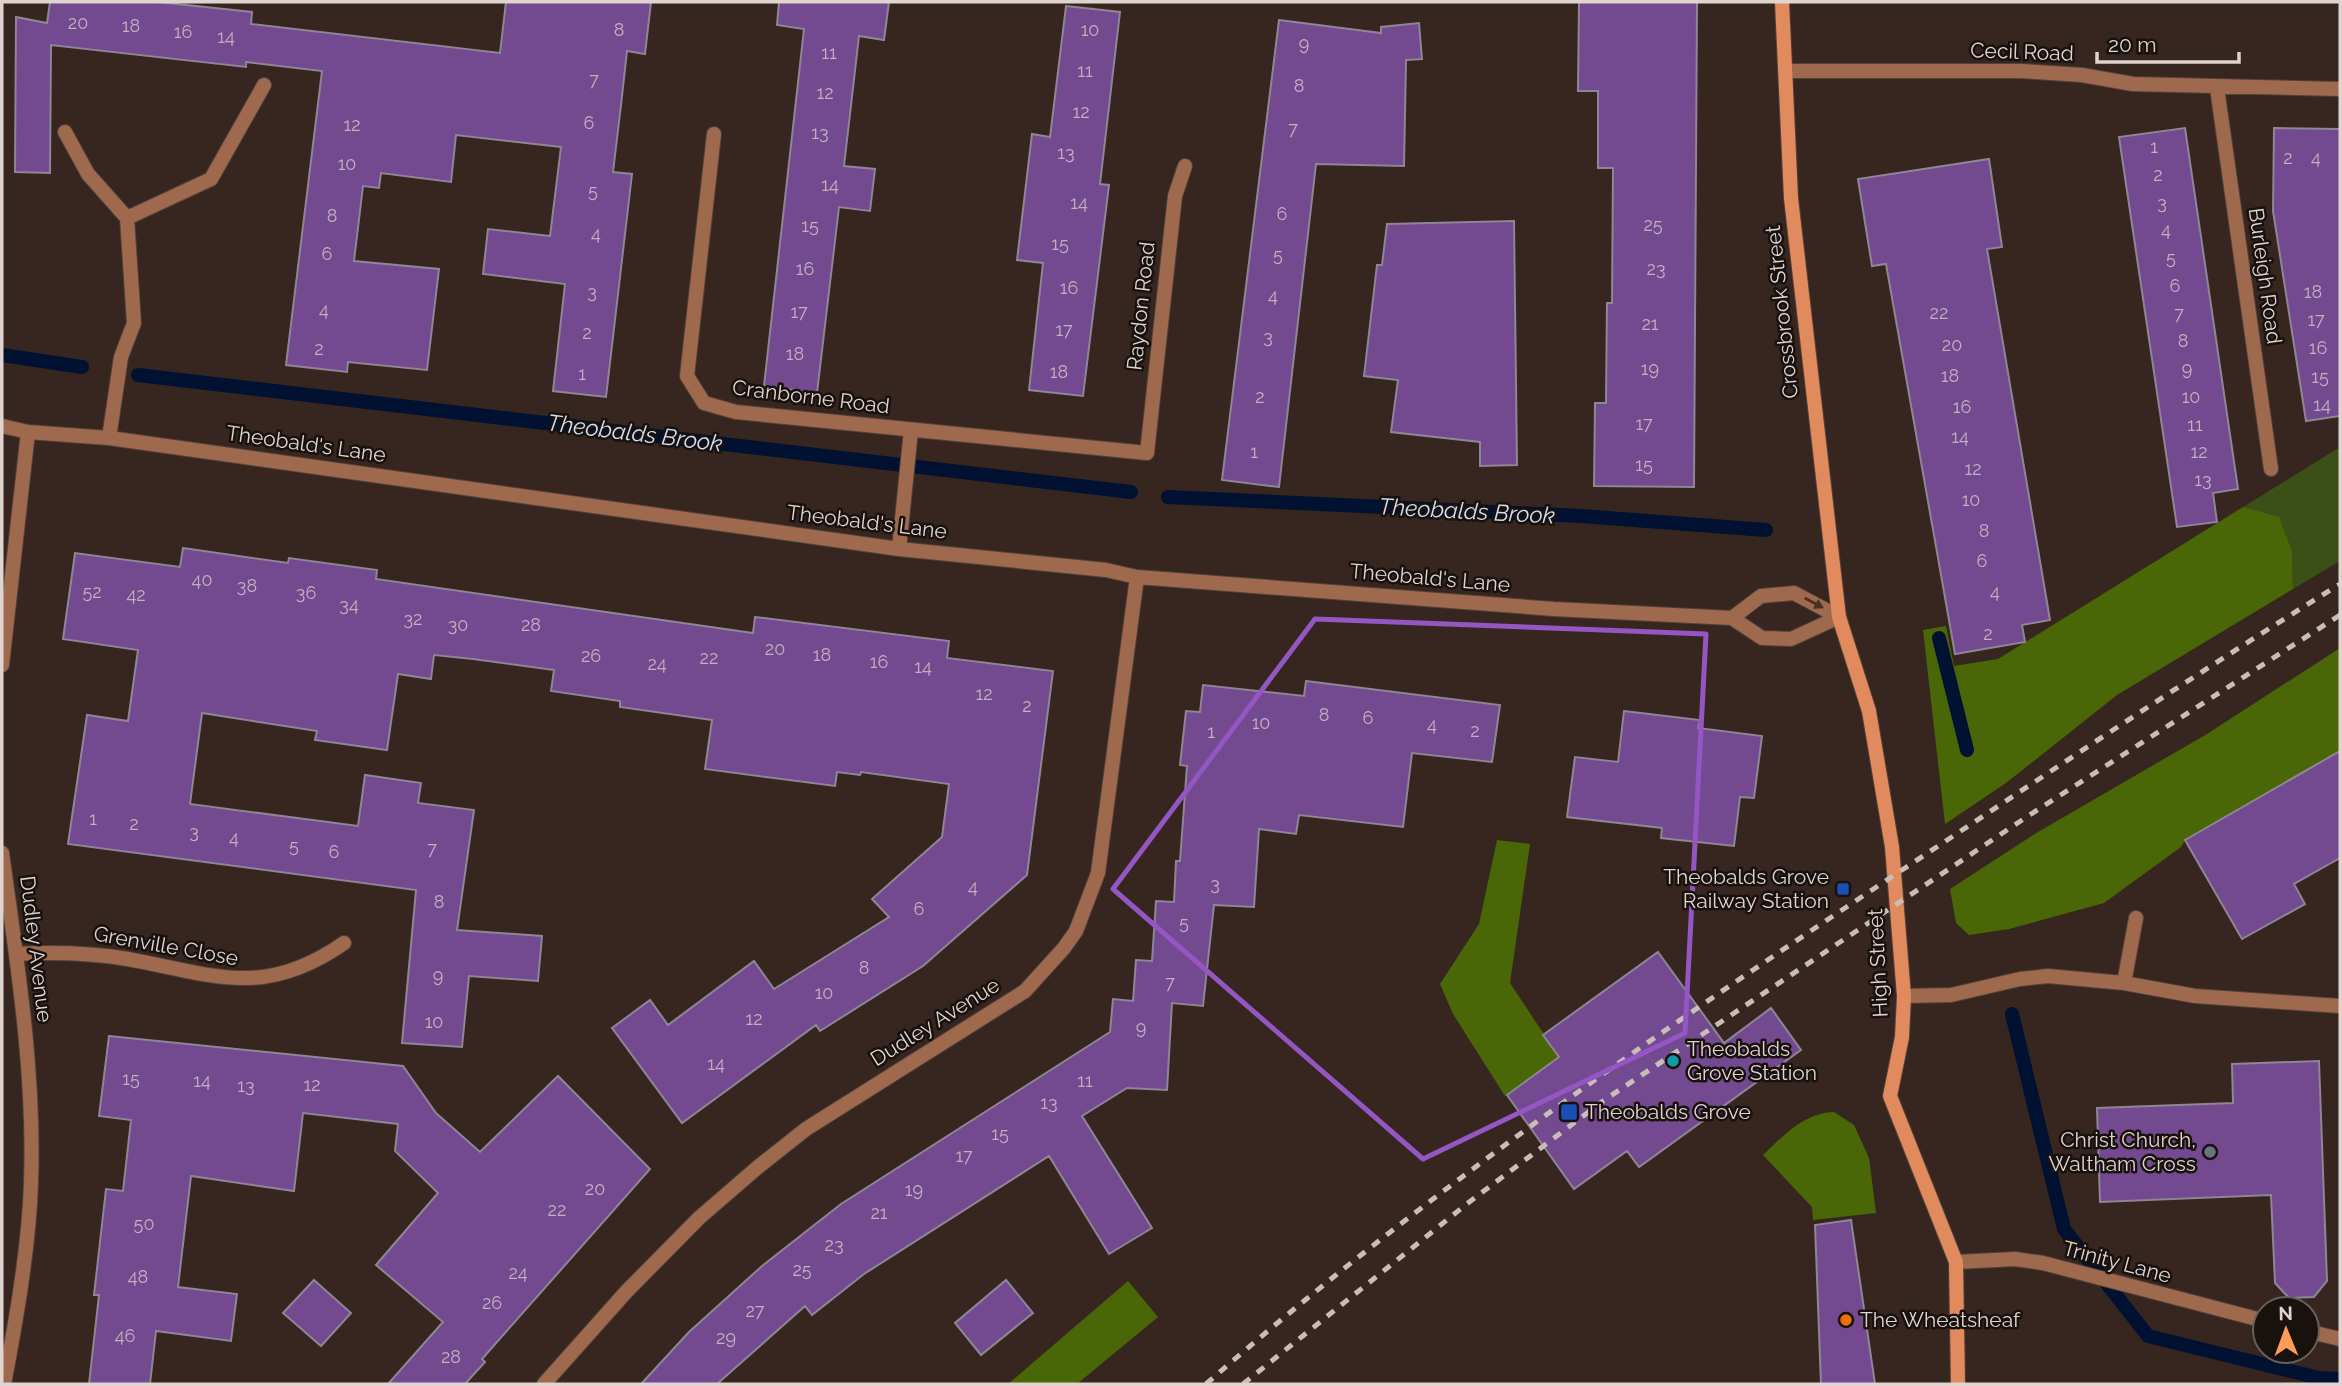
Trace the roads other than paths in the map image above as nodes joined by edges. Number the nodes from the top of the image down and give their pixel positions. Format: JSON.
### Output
{"nodes":[{"id":1,"x":1782,"y":2,"type":"edge"},
{"id":2,"x":1786,"y":72,"type":"junction"},
{"id":3,"x":264,"y":85,"type":"dead end"},
{"id":4,"x":2217,"y":88,"type":"junction"},
{"id":5,"x":2340,"y":89,"type":"edge"},
{"id":6,"x":65,"y":132,"type":"dead end"},
{"id":7,"x":714,"y":134,"type":"dead end"},
{"id":8,"x":1185,"y":166,"type":"dead end"},
{"id":9,"x":127,"y":218,"type":"junction"},
{"id":10,"x":2,"y":426,"type":"edge"},
{"id":11,"x":911,"y":430,"type":"junction"},
{"id":12,"x":28,"y":432,"type":"junction"},
{"id":13,"x":109,"y":438,"type":"junction"},
{"id":14,"x":1147,"y":453,"type":"joint"},
{"id":15,"x":2272,"y":469,"type":"dead end"},
{"id":16,"x":899,"y":549,"type":"junction"},
{"id":17,"x":1137,"y":577,"type":"junction"},
{"id":18,"x":1839,"y":617,"type":"junction"},
{"id":19,"x":1732,"y":618,"type":"junction"},
{"id":20,"x":2,"y":665,"type":"edge"},
{"id":21,"x":2,"y":853,"type":"edge"},
{"id":22,"x":2136,"y":918,"type":"dead end"},
{"id":23,"x":344,"y":943,"type":"dead end"},
{"id":24,"x":16,"y":954,"type":"junction"},
{"id":25,"x":2124,"y":983,"type":"junction"},
{"id":26,"x":1904,"y":996,"type":"junction"},
{"id":27,"x":2340,"y":1006,"type":"edge"},
{"id":28,"x":1956,"y":1262,"type":"junction"},
{"id":29,"x":2251,"y":1318,"type":"edge"},
{"id":30,"x":2321,"y":1334,"type":"edge"},
{"id":31,"x":2340,"y":1339,"type":"edge"},
{"id":32,"x":4,"y":1384,"type":"edge"},
{"id":33,"x":544,"y":1384,"type":"edge"},
{"id":34,"x":1958,"y":1384,"type":"edge"}],
"edges":[{"from":1,"to":2,"type":"main road","name":"Crossbrook Street"},
{"from":2,"to":4,"type":"street","name":"Cecil Road"},
{"from":2,"to":18,"type":"main road","name":"Crossbrook Street"},
{"from":3,"to":9,"type":"street"},
{"from":4,"to":5,"type":"street","name":"Cecil Road"},
{"from":4,"to":15,"type":"street","name":"Burleigh Road"},
{"from":6,"to":9,"type":"street"},
{"from":7,"to":11,"type":"street","name":"Cranborne Road"},
{"from":8,"to":14,"type":"street","name":"Raydon Road"},
{"from":9,"to":13,"type":"street"},
{"from":10,"to":12,"type":"street","name":"Theobald's Lane"},
{"from":11,"to":14,"type":"street","name":"Cranborne Road"},
{"from":11,"to":16,"type":"street"},
{"from":12,"to":13,"type":"street","name":"Theobald's Lane"},
{"from":12,"to":20,"type":"street"},
{"from":13,"to":16,"type":"street","name":"Theobald's Lane"},
{"from":16,"to":17,"type":"street","name":"Theobald's Lane"},
{"from":17,"to":19,"type":"street","name":"Theobald's Lane"},
{"from":17,"to":33,"type":"street","name":"Dudley Avenue"},
{"from":18,"to":19,"type":"street"},
{"from":19,"to":18,"type":"street","one_way":true},
{"from":18,"to":26,"type":"main road","name":"High Street"},
{"from":21,"to":24,"type":"street","name":"Dudley Avenue"},
{"from":22,"to":25,"type":"street"},
{"from":23,"to":24,"type":"street","name":"Grenville Close"},
{"from":24,"to":32,"type":"street","name":"Dudley Avenue"},
{"from":25,"to":26,"type":"street"},
{"from":25,"to":27,"type":"street"},
{"from":26,"to":28,"type":"main road","name":"High Street"},
{"from":28,"to":29,"type":"street","name":"Trinity Lane"},
{"from":28,"to":34,"type":"main road","name":"High Street"},
{"from":30,"to":31,"type":"street"}]}
